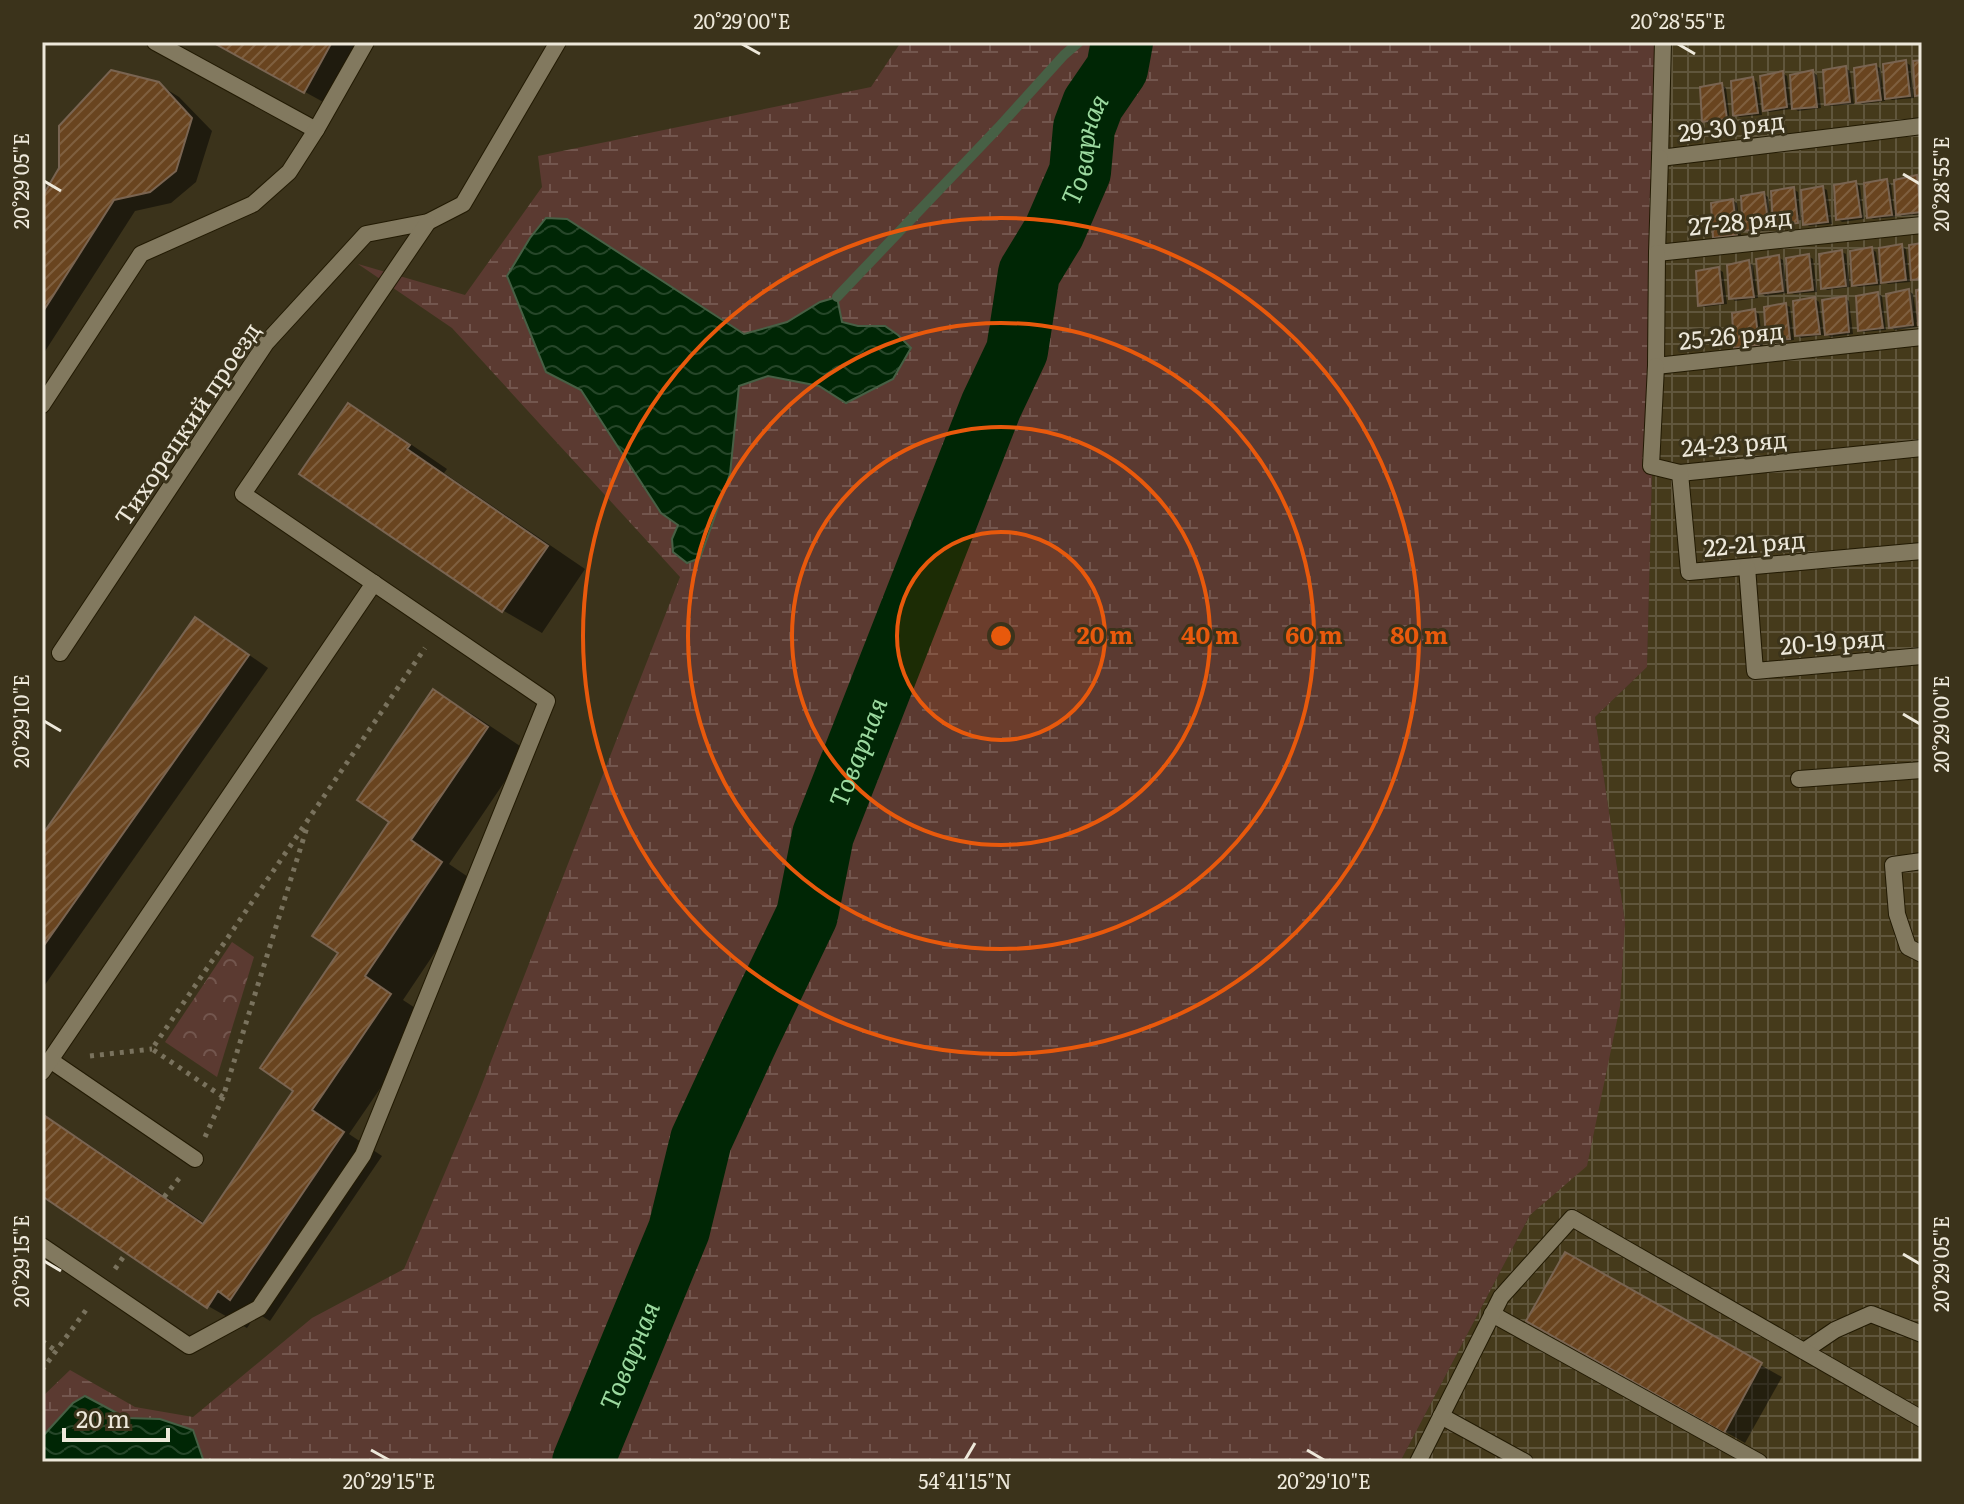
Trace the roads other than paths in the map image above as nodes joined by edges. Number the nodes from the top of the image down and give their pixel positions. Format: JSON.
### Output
{"nodes":[{"id":1,"x":155,"y":42,"type":"edge"},
{"id":2,"x":366,"y":42,"type":"edge"},
{"id":3,"x":558,"y":42,"type":"edge"},
{"id":4,"x":1663,"y":42,"type":"edge"},
{"id":5,"x":1922,"y":126,"type":"edge"},
{"id":6,"x":316,"y":130,"type":"junction"},
{"id":7,"x":1660,"y":158,"type":"junction"},
{"id":8,"x":428,"y":222,"type":"junction"},
{"id":9,"x":1922,"y":225,"type":"edge"},
{"id":10,"x":1657,"y":253,"type":"junction"},
{"id":11,"x":1922,"y":337,"type":"edge"},
{"id":12,"x":1656,"y":366,"type":"junction"},
{"id":13,"x":42,"y":405,"type":"edge"},
{"id":14,"x":1922,"y":448,"type":"edge"},
{"id":15,"x":1680,"y":473,"type":"junction"},
{"id":16,"x":1922,"y":551,"type":"edge"},
{"id":17,"x":1747,"y":567,"type":"junction"},
{"id":18,"x":374,"y":583,"type":"junction"},
{"id":19,"x":60,"y":653,"type":"dead end"},
{"id":20,"x":1922,"y":656,"type":"edge"},
{"id":21,"x":1922,"y":770,"type":"edge"},
{"id":22,"x":1799,"y":779,"type":"dead end"},
{"id":23,"x":1922,"y":861,"type":"edge"},
{"id":24,"x":1922,"y":954,"type":"edge"},
{"id":25,"x":46,"y":1066,"type":"edge"},
{"id":26,"x":195,"y":1159,"type":"road end"},
{"id":27,"x":42,"y":1246,"type":"edge"},
{"id":28,"x":1492,"y":1314,"type":"junction"},
{"id":29,"x":1922,"y":1334,"type":"edge"},
{"id":30,"x":1804,"y":1351,"type":"junction"},
{"id":31,"x":1441,"y":1416,"type":"junction"},
{"id":32,"x":1922,"y":1419,"type":"edge"},
{"id":33,"x":1418,"y":1462,"type":"edge"},
{"id":34,"x":1525,"y":1462,"type":"edge"},
{"id":35,"x":1759,"y":1462,"type":"edge"}],
"edges":[{"from":1,"to":6,"type":"lane"},
{"from":2,"to":6,"type":"lane"},
{"from":3,"to":8,"type":"lane","name":"Тихорецкий проезд"},
{"from":4,"to":7,"type":"lane","name":"29-30 ряд"},
{"from":5,"to":7,"type":"lane","name":"29-30 ряд"},
{"from":6,"to":13,"type":"lane"},
{"from":7,"to":10,"type":"lane","name":"27-28 ряд"},
{"from":8,"to":18,"type":"lane"},
{"from":8,"to":19,"type":"lane","name":"Тихорецкий проезд"},
{"from":9,"to":10,"type":"lane","name":"27-28 ряд"},
{"from":10,"to":12,"type":"lane","name":"25-26 ряд"},
{"from":11,"to":12,"type":"lane","name":"25-26 ряд"},
{"from":12,"to":15,"type":"lane","name":"24-23 ряд"},
{"from":14,"to":15,"type":"lane","name":"24-23 ряд"},
{"from":15,"to":17,"type":"lane","name":"22-21 ряд"},
{"from":16,"to":17,"type":"lane","name":"22-21 ряд"},
{"from":17,"to":20,"type":"lane","name":"20-19 ряд"},
{"from":18,"to":25,"type":"lane"},
{"from":18,"to":27,"type":"lane"},
{"from":21,"to":22,"type":"lane"},
{"from":23,"to":24,"type":"lane"},
{"from":25,"to":26,"type":"lane"},
{"from":28,"to":30,"type":"lane"},
{"from":28,"to":31,"type":"lane"},
{"from":28,"to":35,"type":"lane"},
{"from":29,"to":30,"type":"lane"},
{"from":30,"to":32,"type":"lane"},
{"from":31,"to":33,"type":"lane"},
{"from":31,"to":34,"type":"lane"}]}
